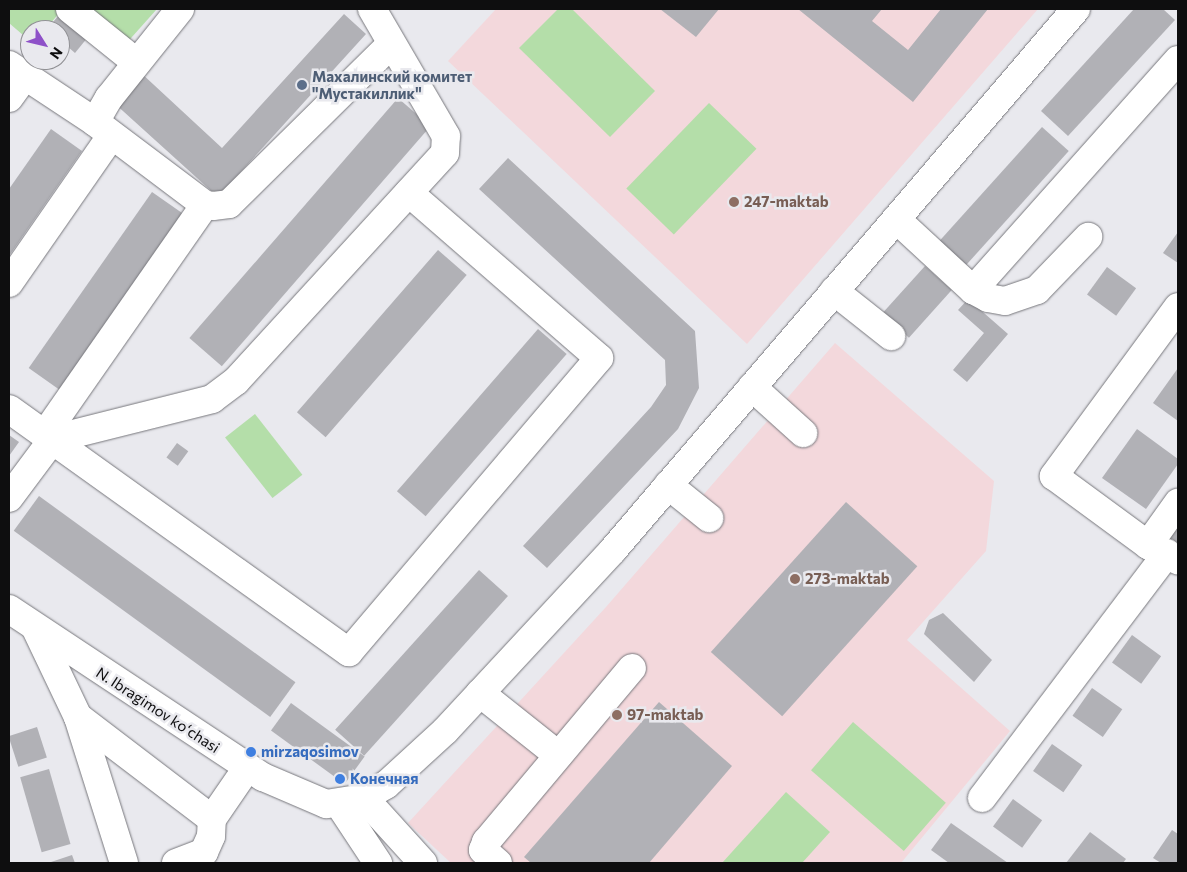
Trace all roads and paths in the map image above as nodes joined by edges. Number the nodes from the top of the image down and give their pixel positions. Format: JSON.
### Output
{"nodes":[{"id":1,"x":70,"y":9,"type":"edge"},
{"id":2,"x":180,"y":9,"type":"edge"},
{"id":3,"x":372,"y":9,"type":"edge"},
{"id":4,"x":1076,"y":9,"type":"edge"},
{"id":5,"x":390,"y":45,"type":"junction"},
{"id":6,"x":1178,"y":60,"type":"edge"},
{"id":7,"x":136,"y":62,"type":"junction"},
{"id":8,"x":17,"y":70,"type":"edge"},
{"id":9,"x":9,"y":98,"type":"edge"},
{"id":10,"x":103,"y":129,"type":"junction"},
{"id":11,"x":409,"y":193,"type":"junction"},
{"id":12,"x":205,"y":205,"type":"junction"},
{"id":13,"x":896,"y":219,"type":"junction"},
{"id":14,"x":1088,"y":237,"type":"dead end"},
{"id":15,"x":9,"y":283,"type":"edge"},
{"id":16,"x":973,"y":290,"type":"junction"},
{"id":17,"x":834,"y":291,"type":"junction"},
{"id":18,"x":1178,"y":306,"type":"edge"},
{"id":19,"x":892,"y":336,"type":"dead end"},
{"id":20,"x":752,"y":387,"type":"junction"},
{"id":21,"x":9,"y":409,"type":"edge"},
{"id":22,"x":804,"y":433,"type":"dead end"},
{"id":23,"x":49,"y":437,"type":"junction"},
{"id":24,"x":668,"y":484,"type":"junction"},
{"id":25,"x":9,"y":498,"type":"edge"},
{"id":26,"x":1178,"y":504,"type":"edge"},
{"id":27,"x":709,"y":518,"type":"dead end"},
{"id":28,"x":1164,"y":553,"type":"edge"},
{"id":29,"x":9,"y":609,"type":"edge"},
{"id":30,"x":36,"y":629,"type":"junction"},
{"id":31,"x":632,"y":668,"type":"dead end"},
{"id":32,"x":480,"y":693,"type":"junction"},
{"id":33,"x":78,"y":718,"type":"junction"},
{"id":34,"x":558,"y":754,"type":"junction"},
{"id":35,"x":247,"y":768,"type":"junction"},
{"id":36,"x":350,"y":797,"type":"junction"},
{"id":37,"x":982,"y":798,"type":"dead end"},
{"id":38,"x":212,"y":819,"type":"junction"},
{"id":39,"x":124,"y":863,"type":"edge"},
{"id":40,"x":176,"y":863,"type":"edge"},
{"id":41,"x":378,"y":863,"type":"edge"},
{"id":42,"x":423,"y":863,"type":"edge"},
{"id":43,"x":498,"y":863,"type":"edge"}],
"edges":[{"from":1,"to":7,"type":"street"},
{"from":2,"to":7,"type":"street"},
{"from":3,"to":5,"type":"street"},
{"from":4,"to":13,"type":"street"},
{"from":5,"to":11,"type":"street"},
{"from":5,"to":12,"type":"street"},
{"from":6,"to":16,"type":"street"},
{"from":7,"to":10,"type":"street"},
{"from":8,"to":9,"type":"street"},
{"from":8,"to":10,"type":"street"},
{"from":10,"to":12,"type":"street"},
{"from":10,"to":15,"type":"street"},
{"from":11,"to":23,"type":"street"},
{"from":11,"to":23,"type":"street"},
{"from":12,"to":23,"type":"street"},
{"from":13,"to":16,"type":"street"},
{"from":13,"to":17,"type":"street"},
{"from":14,"to":16,"type":"street"},
{"from":17,"to":19,"type":"street"},
{"from":17,"to":20,"type":"street"},
{"from":18,"to":28,"type":"street"},
{"from":20,"to":22,"type":"street"},
{"from":20,"to":24,"type":"street"},
{"from":21,"to":23,"type":"street"},
{"from":23,"to":25,"type":"street"},
{"from":24,"to":27,"type":"street"},
{"from":24,"to":32,"type":"street"},
{"from":26,"to":28,"type":"street"},
{"from":28,"to":37,"type":"street"},
{"from":29,"to":30,"type":"street","name":"N. Ibragimov koʻchasi"},
{"from":30,"to":33,"type":"street"},
{"from":30,"to":35,"type":"street","name":"N. Ibragimov koʻchasi"},
{"from":31,"to":34,"type":"street"},
{"from":32,"to":34,"type":"street"},
{"from":32,"to":36,"type":"street"},
{"from":33,"to":38,"type":"street"},
{"from":33,"to":39,"type":"street"},
{"from":34,"to":43,"type":"street"},
{"from":35,"to":36,"type":"street","name":"N. Ibragimov koʻchasi"},
{"from":35,"to":38,"type":"street"},
{"from":36,"to":41,"type":"street"},
{"from":36,"to":42,"type":"street"},
{"from":38,"to":40,"type":"street"}]}
